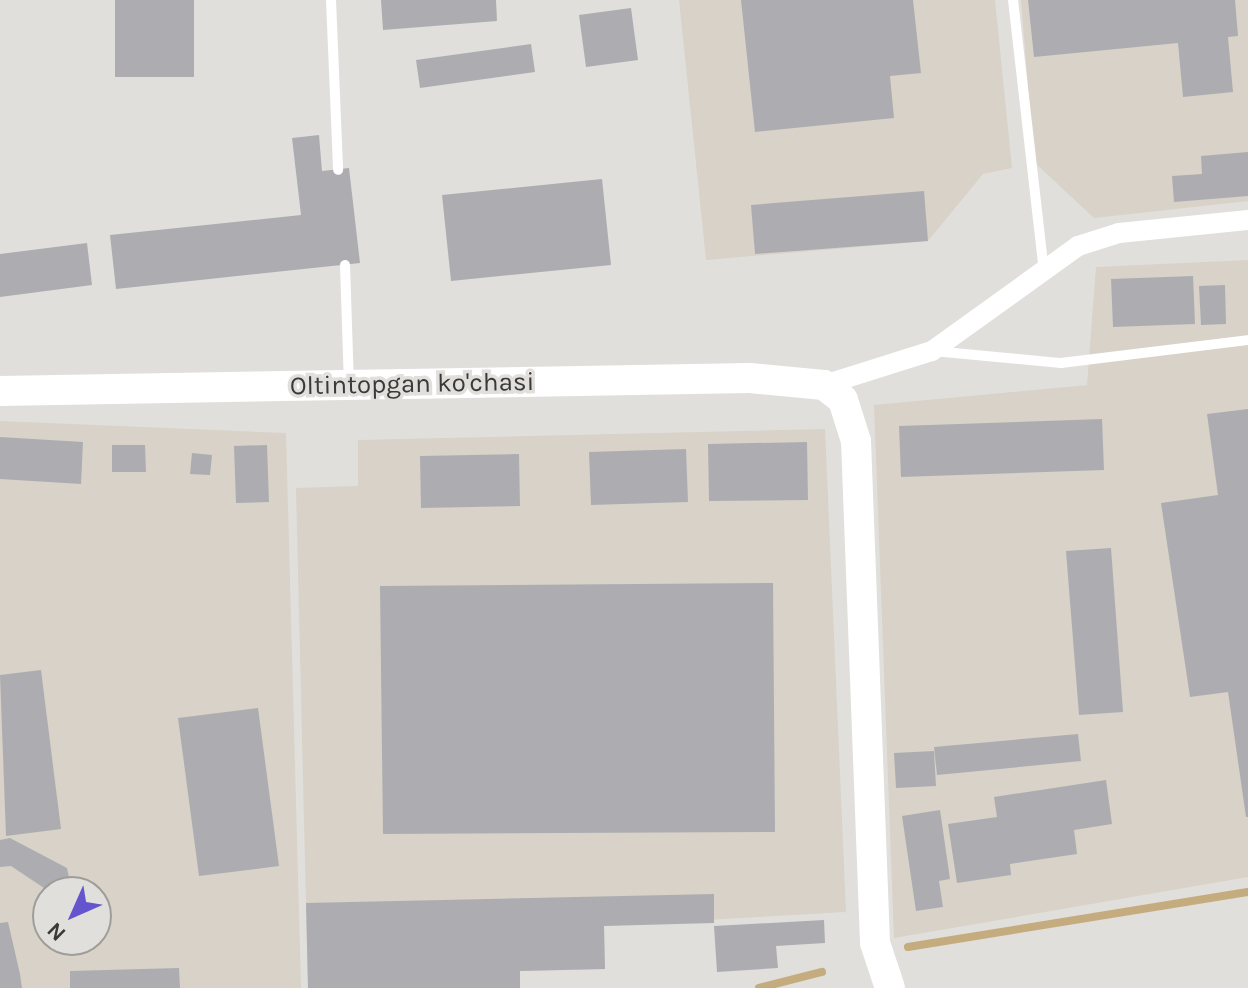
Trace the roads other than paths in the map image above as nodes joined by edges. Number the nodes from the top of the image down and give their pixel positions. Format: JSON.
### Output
{"nodes":[{"id":1,"x":331,"y":0,"type":"edge"},
{"id":2,"x":1013,"y":0,"type":"edge"},
{"id":3,"x":338,"y":170,"type":"dead end"},
{"id":4,"x":1248,"y":220,"type":"edge"},
{"id":5,"x":345,"y":265,"type":"dead end"},
{"id":6,"x":1044,"y":273,"type":"junction"},
{"id":7,"x":1248,"y":340,"type":"edge"},
{"id":8,"x":932,"y":351,"type":"junction"},
{"id":9,"x":349,"y":385,"type":"junction"},
{"id":10,"x":824,"y":385,"type":"junction"},
{"id":11,"x":0,"y":391,"type":"edge"},
{"id":12,"x":890,"y":988,"type":"edge"}],
"edges":[{"from":1,"to":3,"type":"lane"},
{"from":2,"to":6,"type":"lane"},
{"from":4,"to":6,"type":"street","name":"Oltintopgan ko'chasi"},
{"from":5,"to":9,"type":"lane"},
{"from":6,"to":8,"type":"street","name":"Oltintopgan ko'chasi"},
{"from":7,"to":8,"type":"lane"},
{"from":8,"to":10,"type":"street","name":"Oltintopgan ko'chasi"},
{"from":9,"to":10,"type":"street","name":"Oltintopgan ko'chasi"},
{"from":9,"to":11,"type":"street","name":"Oltintopgan ko'chasi"},
{"from":10,"to":12,"type":"street"}]}
